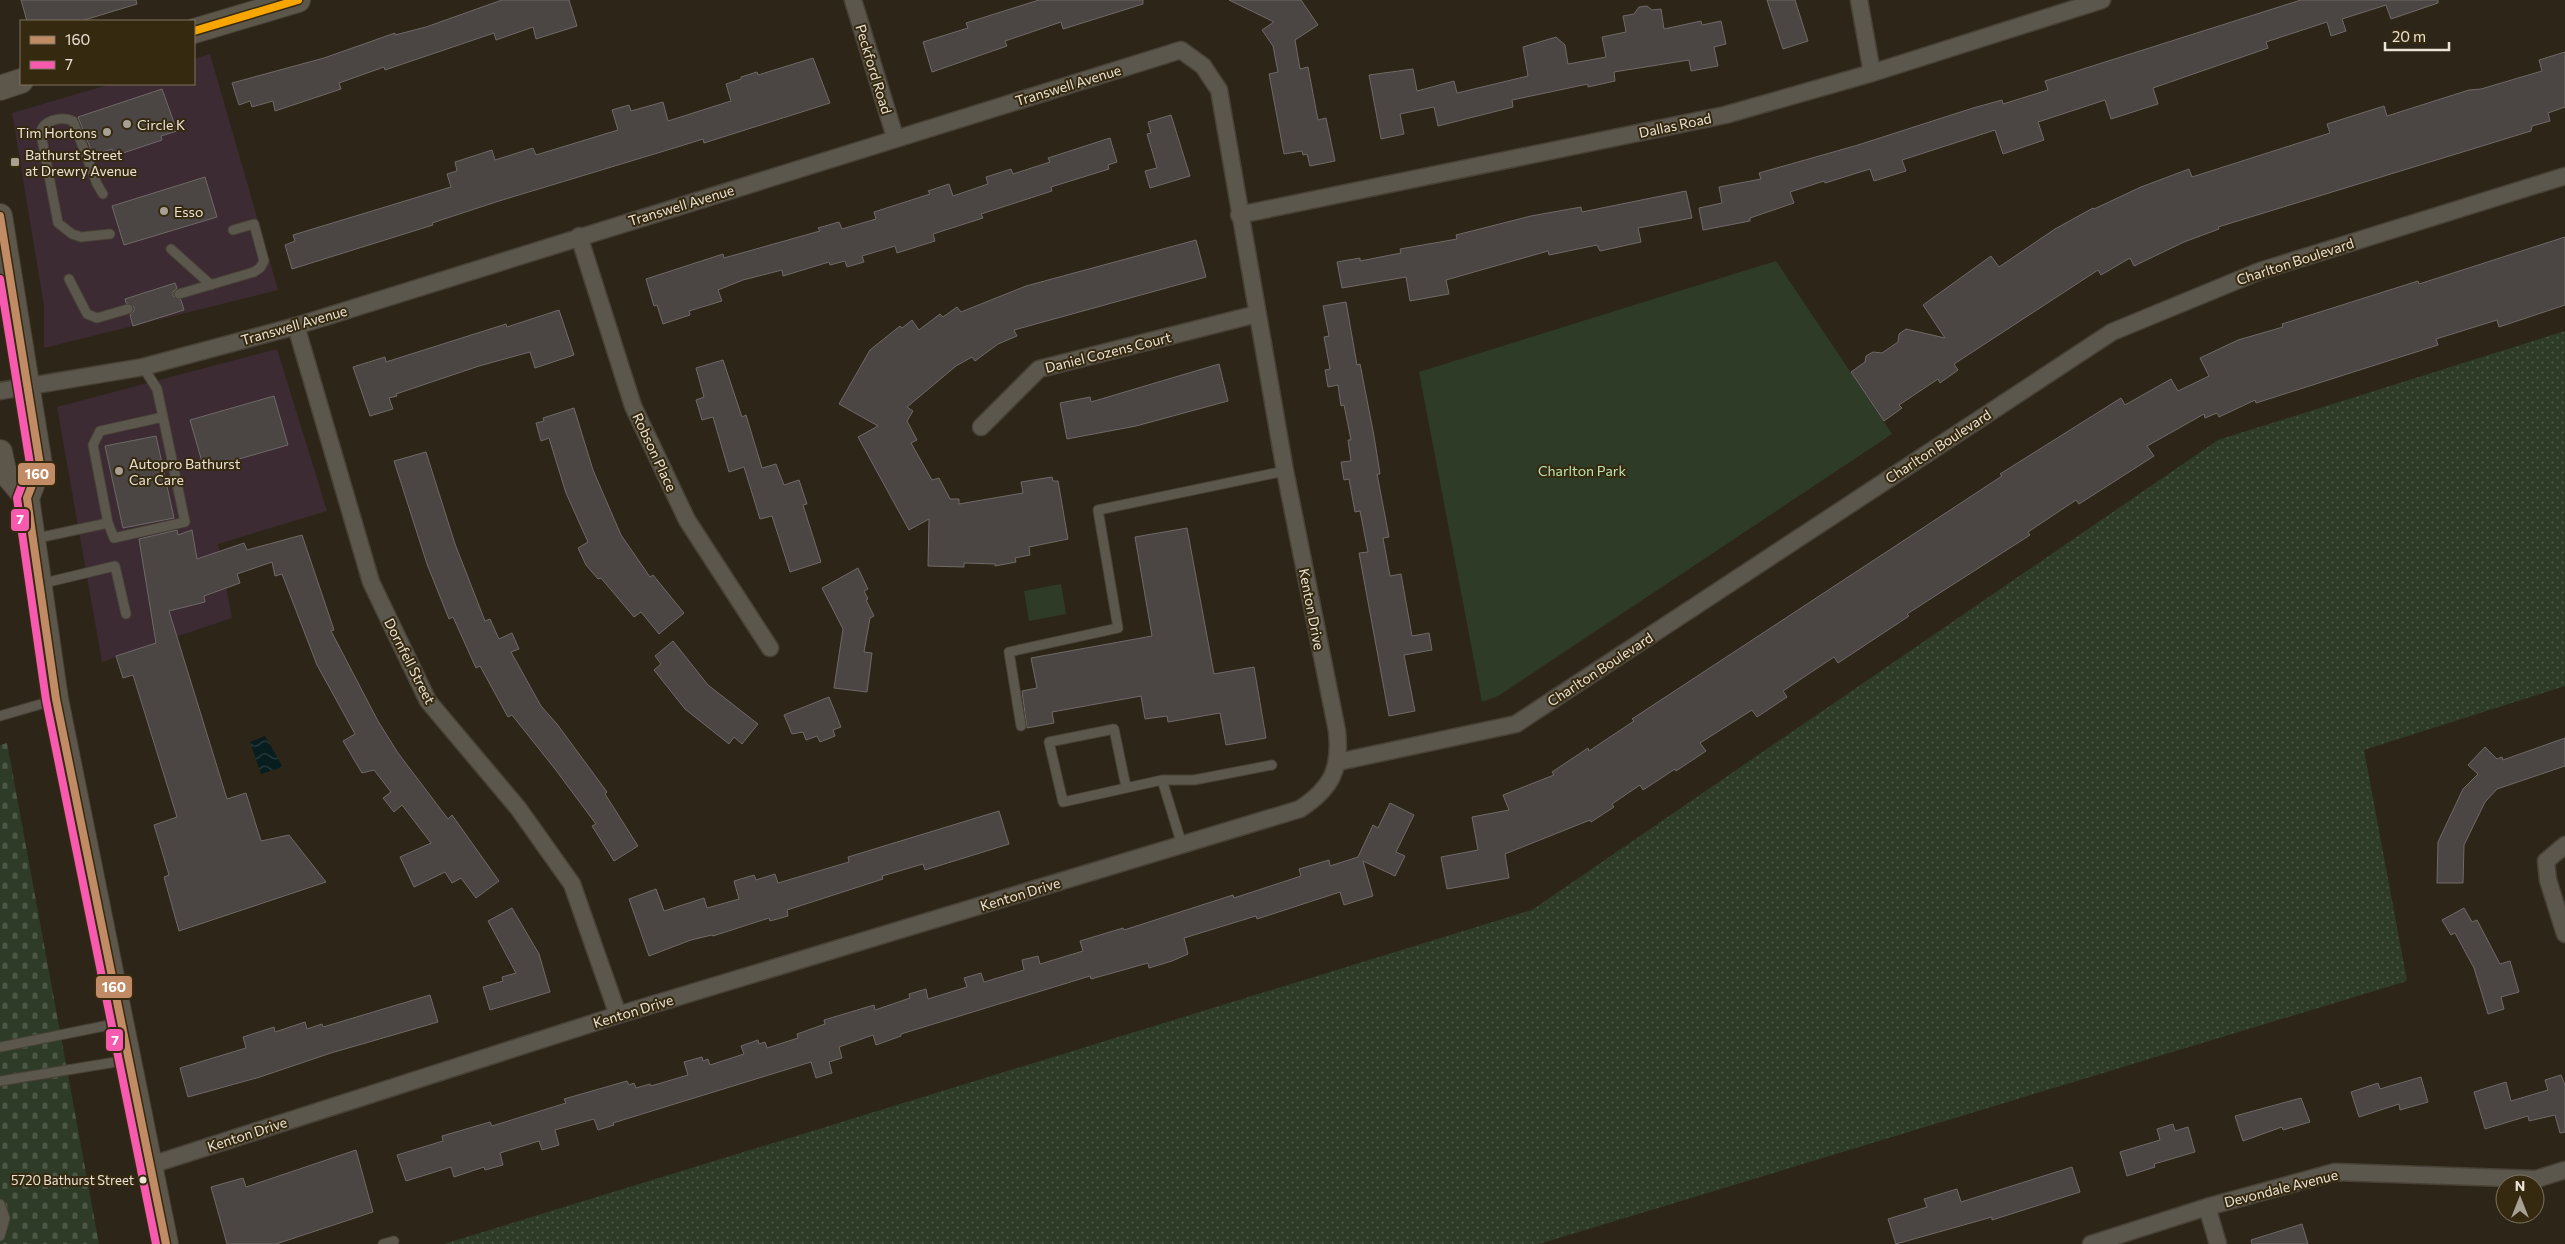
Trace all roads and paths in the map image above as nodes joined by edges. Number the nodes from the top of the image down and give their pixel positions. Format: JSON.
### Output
{"nodes":[{"id":1,"x":298,"y":0,"type":"edge"},
{"id":2,"x":853,"y":0,"type":"edge"},
{"id":3,"x":1859,"y":0,"type":"edge"},
{"id":4,"x":2102,"y":0,"type":"edge"},
{"id":5,"x":195,"y":31,"type":"edge"},
{"id":6,"x":1872,"y":73,"type":"junction"},
{"id":7,"x":20,"y":81,"type":"edge"},
{"id":8,"x":0,"y":88,"type":"edge"},
{"id":9,"x":895,"y":137,"type":"junction"},
{"id":10,"x":2565,"y":176,"type":"edge"},
{"id":11,"x":104,"y":194,"type":"dead end"},
{"id":12,"x":0,"y":216,"type":"edge"},
{"id":13,"x":1239,"y":216,"type":"junction"},
{"id":14,"x":233,"y":230,"type":"dead end"},
{"id":15,"x":110,"y":234,"type":"dead end"},
{"id":16,"x":579,"y":236,"type":"junction"},
{"id":17,"x":171,"y":248,"type":"dead end"},
{"id":18,"x":69,"y":279,"type":"dead end"},
{"id":19,"x":211,"y":285,"type":"junction"},
{"id":20,"x":179,"y":294,"type":"dead end"},
{"id":21,"x":128,"y":309,"type":"dead end"},
{"id":22,"x":1257,"y":314,"type":"junction"},
{"id":23,"x":296,"y":326,"type":"junction"},
{"id":24,"x":143,"y":367,"type":"junction"},
{"id":25,"x":28,"y":386,"type":"junction"},
{"id":26,"x":0,"y":391,"type":"edge"},
{"id":27,"x":164,"y":417,"type":"junction"},
{"id":28,"x":981,"y":427,"type":"dead end"},
{"id":29,"x":0,"y":452,"type":"edge"},
{"id":30,"x":1285,"y":471,"type":"junction"},
{"id":31,"x":27,"y":498,"type":"junction"},
{"id":32,"x":108,"y":523,"type":"junction"},
{"id":33,"x":33,"y":539,"type":"junction"},
{"id":34,"x":39,"y":584,"type":"junction"},
{"id":35,"x":126,"y":614,"type":"dead end"},
{"id":36,"x":770,"y":648,"type":"dead end"},
{"id":37,"x":56,"y":699,"type":"junction"},
{"id":38,"x":0,"y":716,"type":"edge"},
{"id":39,"x":1020,"y":726,"type":"dead end"},
{"id":40,"x":1338,"y":762,"type":"junction"},
{"id":41,"x":1272,"y":765,"type":"dead end"},
{"id":42,"x":1162,"y":780,"type":"junction"},
{"id":43,"x":1126,"y":787,"type":"junction"},
{"id":44,"x":1182,"y":845,"type":"junction"},
{"id":45,"x":2565,"y":845,"type":"edge"},
{"id":46,"x":2565,"y":934,"type":"edge"},
{"id":47,"x":618,"y":1014,"type":"junction"},
{"id":48,"x":120,"y":1023,"type":"junction"},
{"id":49,"x":0,"y":1047,"type":"edge"},
{"id":50,"x":129,"y":1060,"type":"junction"},
{"id":51,"x":0,"y":1081,"type":"edge"},
{"id":52,"x":151,"y":1164,"type":"junction"},
{"id":53,"x":2565,"y":1170,"type":"edge"},
{"id":54,"x":0,"y":1204,"type":"edge"},
{"id":55,"x":2207,"y":1207,"type":"junction"},
{"id":56,"x":0,"y":1236,"type":"edge"},
{"id":57,"x":394,"y":1241,"type":"dead end"},
{"id":58,"x":166,"y":1244,"type":"edge"},
{"id":59,"x":383,"y":1244,"type":"edge"},
{"id":60,"x":2091,"y":1244,"type":"edge"},
{"id":61,"x":2218,"y":1244,"type":"edge"}],
"edges":[{"from":1,"to":5,"type":"main road"},
{"from":2,"to":9,"type":"street","name":"Peckford Road"},
{"from":3,"to":6,"type":"street"},
{"from":4,"to":6,"type":"street","name":"Dallas Road"},
{"from":6,"to":13,"type":"street","name":"Dallas Road"},
{"from":7,"to":8,"type":"main road"},
{"from":9,"to":13,"type":"street","name":"Transwell Avenue"},
{"from":9,"to":16,"type":"street","name":"Transwell Avenue"},
{"from":10,"to":40,"type":"street","name":"Charlton Boulevard"},
{"from":11,"to":15,"type":"lane"},
{"from":12,"to":25,"type":"main road"},
{"from":13,"to":22,"type":"street","name":"Kenton Drive"},
{"from":14,"to":19,"type":"lane"},
{"from":16,"to":23,"type":"street","name":"Transwell Avenue"},
{"from":16,"to":36,"type":"street","name":"Robson Place"},
{"from":17,"to":19,"type":"lane"},
{"from":18,"to":21,"type":"lane"},
{"from":19,"to":20,"type":"lane"},
{"from":22,"to":28,"type":"street","name":"Daniel Cozens Court"},
{"from":22,"to":30,"type":"street","name":"Kenton Drive"},
{"from":23,"to":24,"type":"street","name":"Transwell Avenue"},
{"from":23,"to":47,"type":"street","name":"Dornfell Street"},
{"from":24,"to":25,"type":"street","name":"Transwell Avenue"},
{"from":24,"to":27,"type":"lane"},
{"from":25,"to":26,"type":"street","name":"Transwell Avenue"},
{"from":25,"to":31,"type":"main road"},
{"from":27,"to":32,"type":"lane"},
{"from":27,"to":32,"type":"lane"},
{"from":29,"to":31,"type":"main road"},
{"from":30,"to":39,"type":"lane"},
{"from":30,"to":40,"type":"street","name":"Kenton Drive"},
{"from":31,"to":33,"type":"main road"},
{"from":32,"to":33,"type":"lane"},
{"from":33,"to":34,"type":"main road"},
{"from":34,"to":35,"type":"lane"},
{"from":34,"to":37,"type":"main road"},
{"from":37,"to":38,"type":"lane"},
{"from":37,"to":48,"type":"main road"},
{"from":40,"to":44,"type":"street","name":"Kenton Drive"},
{"from":41,"to":42,"type":"lane"},
{"from":42,"to":43,"type":"lane"},
{"from":42,"to":44,"type":"lane"},
{"from":43,"to":43,"type":"lane"},
{"from":44,"to":47,"type":"street","name":"Kenton Drive"},
{"from":45,"to":46,"type":"street"},
{"from":47,"to":52,"type":"street","name":"Kenton Drive"},
{"from":48,"to":49,"type":"lane"},
{"from":48,"to":50,"type":"main road"},
{"from":50,"to":51,"type":"lane"},
{"from":50,"to":52,"type":"main road"},
{"from":52,"to":58,"type":"main road"},
{"from":53,"to":55,"type":"street","name":"Devondale Avenue"},
{"from":54,"to":56,"type":"lane"},
{"from":55,"to":60,"type":"street","name":"Devondale Avenue"},
{"from":55,"to":61,"type":"street"},
{"from":57,"to":59,"type":"lane"}]}
